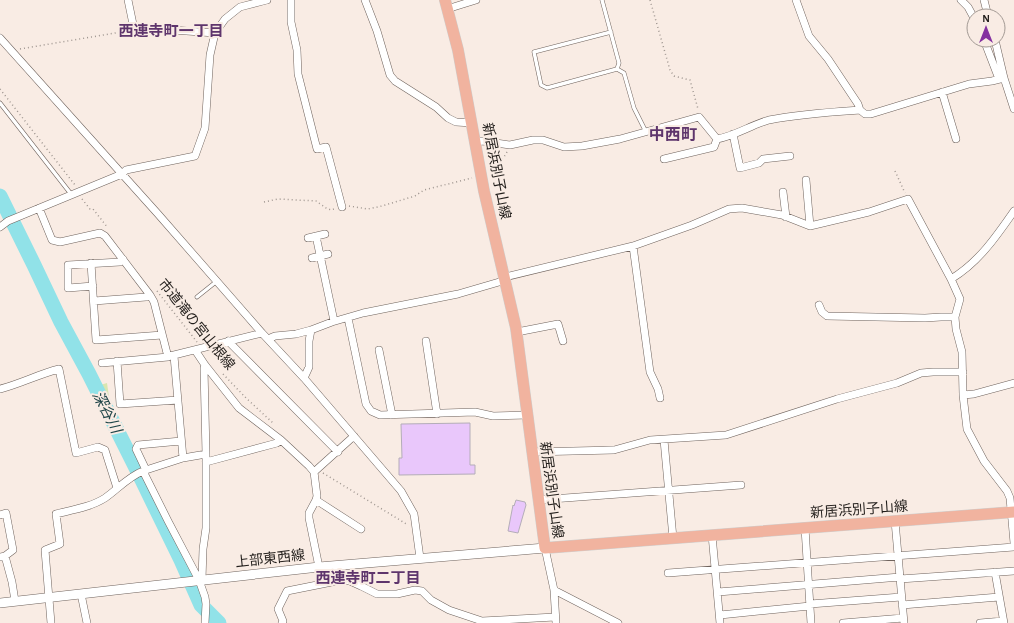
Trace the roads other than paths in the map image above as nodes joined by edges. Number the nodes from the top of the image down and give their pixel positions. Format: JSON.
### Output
{"nodes":[{"id":1,"x":128,"y":0,"type":"edge"},
{"id":2,"x":266,"y":0,"type":"edge"},
{"id":3,"x":291,"y":0,"type":"edge"},
{"id":4,"x":365,"y":0,"type":"edge"},
{"id":5,"x":476,"y":0,"type":"edge"},
{"id":6,"x":602,"y":0,"type":"edge"},
{"id":7,"x":796,"y":0,"type":"edge"},
{"id":8,"x":960,"y":0,"type":"edge"},
{"id":9,"x":240,"y":4,"type":"edge"},
{"id":10,"x":446,"y":4,"type":"edge"},
{"id":11,"x":969,"y":8,"type":"edge"},
{"id":12,"x":611,"y":32,"type":"junction"},
{"id":13,"x":215,"y":34,"type":"junction"},
{"id":14,"x":0,"y":38,"type":"edge"},
{"id":15,"x":988,"y":48,"type":"edge"},
{"id":16,"x":996,"y":48,"type":"edge"},
{"id":17,"x":617,"y":69,"type":"junction"},
{"id":18,"x":1002,"y":78,"type":"junction"},
{"id":19,"x":942,"y":92,"type":"junction"},
{"id":20,"x":0,"y":103,"type":"edge"},
{"id":21,"x":1014,"y":109,"type":"edge"},
{"id":22,"x":860,"y":110,"type":"junction"},
{"id":23,"x":472,"y":123,"type":"junction"},
{"id":24,"x":646,"y":132,"type":"junction"},
{"id":25,"x":733,"y":134,"type":"junction"},
{"id":26,"x":717,"y":139,"type":"junction"},
{"id":27,"x":956,"y":139,"type":"dead end"},
{"id":28,"x":475,"y":142,"type":"junction"},
{"id":29,"x":790,"y":156,"type":"dead end"},
{"id":30,"x":664,"y":159,"type":"dead end"},
{"id":31,"x":122,"y":174,"type":"junction"},
{"id":32,"x":806,"y":180,"type":"dead end"},
{"id":33,"x":783,"y":192,"type":"dead end"},
{"id":34,"x":71,"y":194,"type":"junction"},
{"id":35,"x":342,"y":207,"type":"road end"},
{"id":36,"x":39,"y":208,"type":"junction"},
{"id":37,"x":1014,"y":211,"type":"edge"},
{"id":38,"x":786,"y":217,"type":"junction"},
{"id":39,"x":3,"y":223,"type":"edge"},
{"id":40,"x":810,"y":226,"type":"junction"},
{"id":41,"x":325,"y":234,"type":"dead end"},
{"id":42,"x":316,"y":236,"type":"junction"},
{"id":43,"x":308,"y":238,"type":"dead end"},
{"id":44,"x":633,"y":246,"type":"junction"},
{"id":45,"x":324,"y":254,"type":"junction"},
{"id":46,"x":312,"y":258,"type":"dead end"},
{"id":47,"x":123,"y":259,"type":"junction"},
{"id":48,"x":91,"y":263,"type":"junction"},
{"id":49,"x":506,"y":279,"type":"junction"},
{"id":50,"x":951,"y":279,"type":"junction"},
{"id":51,"x":217,"y":281,"type":"junction"},
{"id":52,"x":326,"y":285,"type":"junction"},
{"id":53,"x":92,"y":286,"type":"junction"},
{"id":54,"x":318,"y":286,"type":"dead end"},
{"id":55,"x":150,"y":295,"type":"junction"},
{"id":56,"x":197,"y":298,"type":"dead end"},
{"id":57,"x":94,"y":301,"type":"junction"},
{"id":58,"x":819,"y":305,"type":"dead end"},
{"id":59,"x":955,"y":317,"type":"junction"},
{"id":60,"x":348,"y":318,"type":"junction"},
{"id":61,"x":334,"y":321,"type":"junction"},
{"id":62,"x":312,"y":330,"type":"junction"},
{"id":63,"x":517,"y":332,"type":"junction"},
{"id":64,"x":262,"y":333,"type":"junction"},
{"id":65,"x":162,"y":335,"type":"junction"},
{"id":66,"x":268,"y":339,"type":"junction"},
{"id":67,"x":228,"y":341,"type":"junction"},
{"id":68,"x":426,"y":341,"type":"dead end"},
{"id":69,"x":562,"y":341,"type":"dead end"},
{"id":70,"x":198,"y":349,"type":"junction"},
{"id":71,"x":379,"y":350,"type":"dead end"},
{"id":72,"x":171,"y":356,"type":"junction"},
{"id":73,"x":117,"y":361,"type":"junction"},
{"id":74,"x":102,"y":362,"type":"dead end"},
{"id":75,"x":205,"y":365,"type":"junction"},
{"id":76,"x":963,"y":372,"type":"junction"},
{"id":77,"x":304,"y":378,"type":"junction"},
{"id":78,"x":1014,"y":383,"type":"edge"},
{"id":79,"x":0,"y":389,"type":"edge"},
{"id":80,"x":963,"y":395,"type":"junction"},
{"id":81,"x":660,"y":398,"type":"dead end"},
{"id":82,"x":178,"y":400,"type":"junction"},
{"id":83,"x":438,"y":414,"type":"junction"},
{"id":84,"x":527,"y":415,"type":"junction"},
{"id":85,"x":392,"y":416,"type":"junction"},
{"id":86,"x":354,"y":436,"type":"junction"},
{"id":87,"x":281,"y":440,"type":"junction"},
{"id":88,"x":664,"y":440,"type":"junction"},
{"id":89,"x":181,"y":441,"type":"junction"},
{"id":90,"x":338,"y":452,"type":"junction"},
{"id":91,"x":532,"y":452,"type":"junction"},
{"id":92,"x":206,"y":454,"type":"junction"},
{"id":93,"x":183,"y":458,"type":"junction"},
{"id":94,"x":206,"y":462,"type":"junction"},
{"id":95,"x":144,"y":471,"type":"junction"},
{"id":96,"x":314,"y":472,"type":"junction"},
{"id":97,"x":741,"y":484,"type":"dead end"},
{"id":98,"x":117,"y":488,"type":"junction"},
{"id":99,"x":669,"y":489,"type":"junction"},
{"id":100,"x":316,"y":500,"type":"junction"},
{"id":101,"x":538,"y":500,"type":"junction"},
{"id":102,"x":1013,"y":513,"type":"edge"},
{"id":103,"x":0,"y":515,"type":"edge"},
{"id":104,"x":895,"y":521,"type":"junction"},
{"id":105,"x":805,"y":528,"type":"junction"},
{"id":106,"x":361,"y":529,"type":"dead end"},
{"id":107,"x":712,"y":535,"type":"junction"},
{"id":108,"x":673,"y":538,"type":"junction"},
{"id":109,"x":1014,"y":543,"type":"edge"},
{"id":110,"x":1014,"y":547,"type":"edge"},
{"id":111,"x":545,"y":548,"type":"junction"},
{"id":112,"x":898,"y":555,"type":"junction"},
{"id":113,"x":3,"y":557,"type":"edge"},
{"id":114,"x":420,"y":558,"type":"junction"},
{"id":115,"x":808,"y":562,"type":"junction"},
{"id":116,"x":319,"y":567,"type":"junction"},
{"id":117,"x":715,"y":569,"type":"junction"},
{"id":118,"x":1014,"y":571,"type":"edge"},
{"id":119,"x":995,"y":572,"type":"junction"},
{"id":120,"x":668,"y":573,"type":"dead end"},
{"id":121,"x":900,"y":578,"type":"junction"},
{"id":122,"x":200,"y":580,"type":"junction"},
{"id":123,"x":321,"y":583,"type":"junction"},
{"id":124,"x":809,"y":584,"type":"junction"},
{"id":125,"x":554,"y":590,"type":"junction"},
{"id":126,"x":718,"y":592,"type":"junction"},
{"id":127,"x":81,"y":594,"type":"junction"},
{"id":128,"x":49,"y":597,"type":"junction"},
{"id":129,"x":999,"y":597,"type":"junction"},
{"id":130,"x":15,"y":601,"type":"junction"},
{"id":131,"x":902,"y":601,"type":"junction"},
{"id":132,"x":0,"y":603,"type":"edge"},
{"id":133,"x":810,"y":605,"type":"junction"},
{"id":134,"x":720,"y":615,"type":"junction"},
{"id":135,"x":555,"y":620,"type":"edge"},
{"id":136,"x":903,"y":621,"type":"edge"},
{"id":137,"x":1003,"y":622,"type":"edge"},
{"id":138,"x":52,"y":623,"type":"edge"},
{"id":139,"x":87,"y":623,"type":"edge"},
{"id":140,"x":205,"y":623,"type":"edge"},
{"id":141,"x":282,"y":623,"type":"edge"},
{"id":142,"x":618,"y":623,"type":"edge"},
{"id":143,"x":720,"y":623,"type":"edge"},
{"id":144,"x":812,"y":623,"type":"edge"},
{"id":145,"x":843,"y":623,"type":"edge"},
{"id":146,"x":980,"y":623,"type":"edge"}],
"edges":[{"from":1,"to":13,"type":"street"},
{"from":2,"to":9,"type":"street"},
{"from":3,"to":35,"type":"street"},
{"from":4,"to":23,"type":"street"},
{"from":5,"to":10,"type":"street"},
{"from":6,"to":12,"type":"lane"},
{"from":7,"to":22,"type":"street"},
{"from":8,"to":11,"type":"street"},
{"from":9,"to":13,"type":"street"},
{"from":10,"to":23,"type":"main road","name":"新居浜別子山線"},
{"from":12,"to":17,"type":"lane"},
{"from":12,"to":17,"type":"lane"},
{"from":13,"to":31,"type":"street"},
{"from":14,"to":31,"type":"street"},
{"from":15,"to":18,"type":"street"},
{"from":16,"to":18,"type":"street"},
{"from":17,"to":24,"type":"lane"},
{"from":18,"to":19,"type":"street"},
{"from":18,"to":21,"type":"street"},
{"from":19,"to":22,"type":"street"},
{"from":19,"to":27,"type":"street"},
{"from":20,"to":34,"type":"lane"},
{"from":22,"to":25,"type":"street"},
{"from":23,"to":28,"type":"main road","name":"新居浜別子山線"},
{"from":24,"to":26,"type":"street"},
{"from":24,"to":28,"type":"street"},
{"from":25,"to":26,"type":"street"},
{"from":25,"to":29,"type":"street"},
{"from":26,"to":30,"type":"street"},
{"from":28,"to":49,"type":"main road","name":"新居浜別子山線"},
{"from":31,"to":34,"type":"street"},
{"from":31,"to":51,"type":"street"},
{"from":32,"to":40,"type":"street"},
{"from":33,"to":38,"type":"street"},
{"from":34,"to":36,"type":"street"},
{"from":36,"to":39,"type":"street"},
{"from":36,"to":47,"type":"street"},
{"from":37,"to":50,"type":"street"},
{"from":38,"to":40,"type":"street"},
{"from":38,"to":44,"type":"street"},
{"from":40,"to":50,"type":"street"},
{"from":41,"to":42,"type":"street"},
{"from":42,"to":43,"type":"street"},
{"from":42,"to":45,"type":"street"},
{"from":44,"to":49,"type":"street"},
{"from":44,"to":81,"type":"street"},
{"from":45,"to":46,"type":"street"},
{"from":45,"to":52,"type":"street"},
{"from":47,"to":48,"type":"street"},
{"from":47,"to":55,"type":"street"},
{"from":48,"to":53,"type":"street"},
{"from":48,"to":53,"type":"street"},
{"from":49,"to":60,"type":"street"},
{"from":49,"to":63,"type":"main road","name":"新居浜別子山線"},
{"from":50,"to":59,"type":"street"},
{"from":51,"to":56,"type":"lane"},
{"from":51,"to":64,"type":"street"},
{"from":52,"to":54,"type":"street"},
{"from":52,"to":61,"type":"street"},
{"from":53,"to":57,"type":"street"},
{"from":55,"to":57,"type":"street"},
{"from":55,"to":65,"type":"street"},
{"from":57,"to":65,"type":"street"},
{"from":58,"to":59,"type":"street"},
{"from":59,"to":76,"type":"street"},
{"from":60,"to":61,"type":"street"},
{"from":60,"to":85,"type":"street"},
{"from":61,"to":62,"type":"street"},
{"from":62,"to":66,"type":"street"},
{"from":62,"to":77,"type":"street"},
{"from":63,"to":69,"type":"street"},
{"from":63,"to":84,"type":"main road","name":"新居浜別子山線"},
{"from":64,"to":66,"type":"street"},
{"from":64,"to":67,"type":"street"},
{"from":65,"to":72,"type":"street"},
{"from":66,"to":77,"type":"street"},
{"from":67,"to":70,"type":"street"},
{"from":67,"to":90,"type":"street"},
{"from":68,"to":83,"type":"street"},
{"from":70,"to":72,"type":"street"},
{"from":70,"to":75,"type":"street"},
{"from":71,"to":85,"type":"street"},
{"from":72,"to":73,"type":"street"},
{"from":72,"to":82,"type":"street"},
{"from":73,"to":74,"type":"street"},
{"from":73,"to":82,"type":"street"},
{"from":75,"to":87,"type":"street"},
{"from":75,"to":92,"type":"street"},
{"from":76,"to":80,"type":"street"},
{"from":76,"to":88,"type":"street"},
{"from":77,"to":86,"type":"street"},
{"from":78,"to":80,"type":"street"},
{"from":79,"to":98,"type":"street"},
{"from":80,"to":102,"type":"street"},
{"from":82,"to":89,"type":"street"},
{"from":83,"to":84,"type":"street"},
{"from":83,"to":85,"type":"street"},
{"from":84,"to":91,"type":"main road","name":"新居浜別子山線"},
{"from":86,"to":90,"type":"street"},
{"from":86,"to":114,"type":"street"},
{"from":87,"to":94,"type":"street"},
{"from":87,"to":96,"type":"street"},
{"from":88,"to":91,"type":"street"},
{"from":88,"to":99,"type":"street"},
{"from":89,"to":93,"type":"street"},
{"from":89,"to":95,"type":"street"},
{"from":90,"to":96,"type":"street"},
{"from":91,"to":101,"type":"main road","name":"新居浜別子山線"},
{"from":92,"to":93,"type":"street"},
{"from":92,"to":94,"type":"street"},
{"from":93,"to":95,"type":"street"},
{"from":94,"to":122,"type":"street"},
{"from":95,"to":98,"type":"street"},
{"from":95,"to":122,"type":"street"},
{"from":96,"to":100,"type":"street"},
{"from":97,"to":99,"type":"street"},
{"from":98,"to":128,"type":"street"},
{"from":99,"to":101,"type":"street"},
{"from":99,"to":108,"type":"street"},
{"from":100,"to":106,"type":"street"},
{"from":100,"to":116,"type":"street"},
{"from":101,"to":111,"type":"main road","name":"新居浜別子山線"},
{"from":102,"to":104,"type":"main road","name":"新居浜別子山線"},
{"from":102,"to":109,"type":"street"},
{"from":103,"to":113,"type":"street"},
{"from":104,"to":105,"type":"main road","name":"新居浜別子山線"},
{"from":104,"to":112,"type":"street"},
{"from":105,"to":107,"type":"main road","name":"新居浜別子山線"},
{"from":105,"to":115,"type":"street"},
{"from":107,"to":108,"type":"main road","name":"新居浜別子山線"},
{"from":107,"to":117,"type":"street"},
{"from":108,"to":111,"type":"main road","name":"新居浜別子山線"},
{"from":110,"to":112,"type":"street"},
{"from":111,"to":114,"type":"street","name":"上部東西線"},
{"from":111,"to":125,"type":"street"},
{"from":112,"to":115,"type":"street"},
{"from":112,"to":121,"type":"street"},
{"from":113,"to":130,"type":"street"},
{"from":114,"to":116,"type":"street","name":"上部東西線"},
{"from":115,"to":117,"type":"street"},
{"from":115,"to":124,"type":"street"},
{"from":116,"to":122,"type":"street","name":"上部東西線"},
{"from":116,"to":123,"type":"street"},
{"from":117,"to":120,"type":"street"},
{"from":117,"to":126,"type":"street"},
{"from":118,"to":119,"type":"street"},
{"from":119,"to":121,"type":"street"},
{"from":119,"to":129,"type":"street"},
{"from":121,"to":124,"type":"street"},
{"from":121,"to":131,"type":"street"},
{"from":122,"to":127,"type":"street","name":"上部東西線"},
{"from":122,"to":140,"type":"street"},
{"from":123,"to":135,"type":"street"},
{"from":123,"to":141,"type":"street"},
{"from":124,"to":126,"type":"street"},
{"from":124,"to":133,"type":"street"},
{"from":125,"to":135,"type":"street"},
{"from":125,"to":142,"type":"street"},
{"from":126,"to":134,"type":"street"},
{"from":127,"to":128,"type":"street","name":"上部東西線"},
{"from":127,"to":139,"type":"street"},
{"from":128,"to":130,"type":"street","name":"上部東西線"},
{"from":128,"to":138,"type":"street"},
{"from":129,"to":131,"type":"street"},
{"from":129,"to":137,"type":"street"},
{"from":130,"to":132,"type":"street","name":"上部東西線"},
{"from":131,"to":133,"type":"street"},
{"from":131,"to":136,"type":"street"},
{"from":133,"to":134,"type":"street"},
{"from":133,"to":144,"type":"street"},
{"from":134,"to":143,"type":"street"},
{"from":136,"to":145,"type":"street"},
{"from":137,"to":146,"type":"street"}]}
